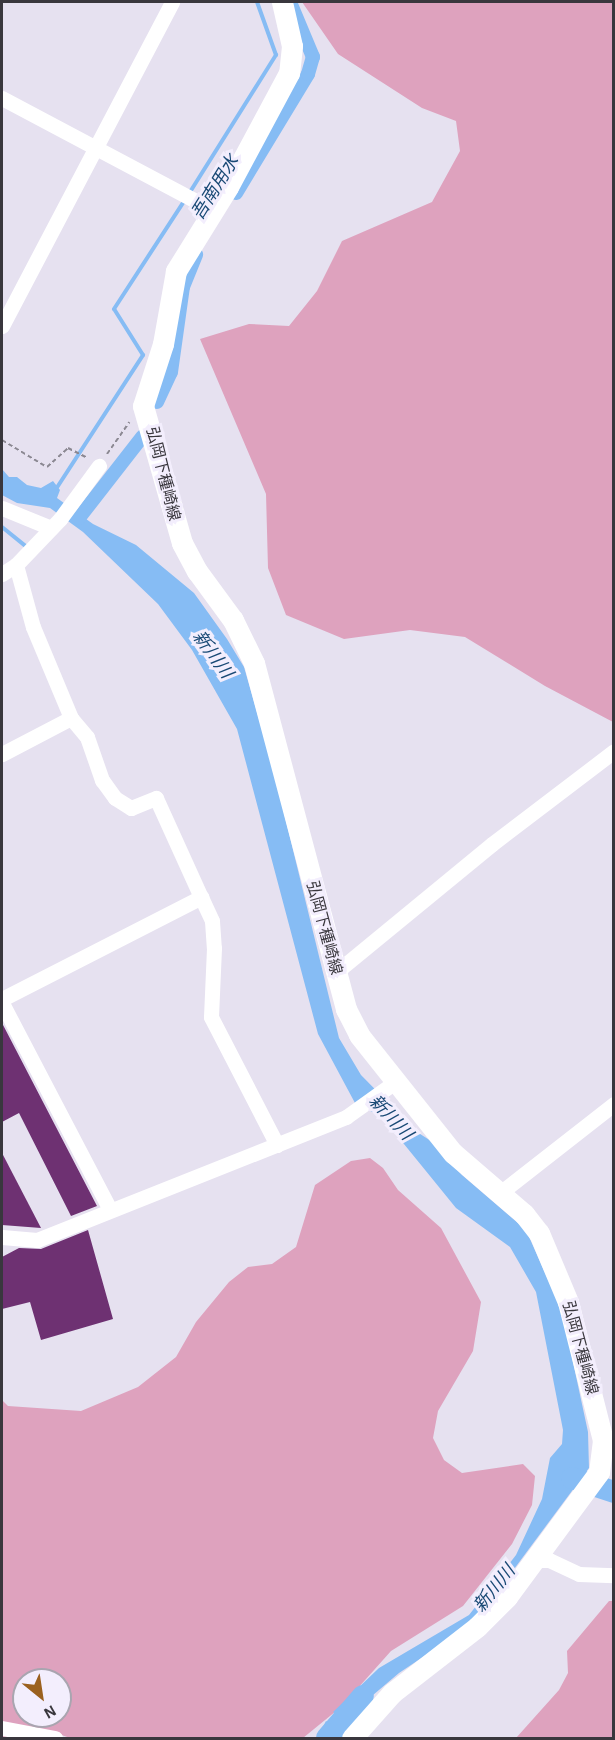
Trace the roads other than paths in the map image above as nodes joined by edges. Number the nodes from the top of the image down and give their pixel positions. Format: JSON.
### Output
{"nodes":[{"id":1,"x":172,"y":2,"type":"edge"},
{"id":2,"x":282,"y":2,"type":"edge"},
{"id":3,"x":2,"y":98,"type":"edge"},
{"id":4,"x":95,"y":148,"type":"junction"},
{"id":5,"x":213,"y":210,"type":"junction"},
{"id":6,"x":2,"y":326,"type":"edge"},
{"id":7,"x":99,"y":466,"type":"road end"},
{"id":8,"x":2,"y":508,"type":"edge"},
{"id":9,"x":56,"y":523,"type":"junction"},
{"id":10,"x":21,"y":560,"type":"junction"},
{"id":11,"x":2,"y":574,"type":"edge"},
{"id":12,"x":72,"y":718,"type":"junction"},
{"id":13,"x":614,"y":751,"type":"edge"},
{"id":14,"x":2,"y":754,"type":"edge"},
{"id":15,"x":201,"y":897,"type":"junction"},
{"id":16,"x":336,"y":974,"type":"junction"},
{"id":17,"x":2,"y":1001,"type":"edge"},
{"id":18,"x":392,"y":1085,"type":"junction"},
{"id":19,"x":614,"y":1104,"type":"edge"},
{"id":20,"x":278,"y":1145,"type":"junction"},
{"id":21,"x":500,"y":1193,"type":"junction"},
{"id":22,"x":110,"y":1210,"type":"junction"},
{"id":23,"x":2,"y":1237,"type":"edge"},
{"id":24,"x":607,"y":1466,"type":"edge"},
{"id":25,"x":532,"y":1560,"type":"junction"},
{"id":26,"x":614,"y":1575,"type":"edge"},
{"id":27,"x":2,"y":1728,"type":"edge"},
{"id":28,"x":55,"y":1738,"type":"edge"},
{"id":29,"x":352,"y":1738,"type":"edge"}],
"edges":[{"from":1,"to":4,"type":"street"},
{"from":2,"to":5,"type":"main road","name":"弘岡下種崎線"},
{"from":3,"to":4,"type":"street"},
{"from":4,"to":5,"type":"street"},
{"from":4,"to":6,"type":"street"},
{"from":5,"to":16,"type":"main road","name":"弘岡下種崎線"},
{"from":7,"to":9,"type":"street"},
{"from":8,"to":9,"type":"street"},
{"from":9,"to":10,"type":"street"},
{"from":10,"to":11,"type":"street"},
{"from":10,"to":12,"type":"street"},
{"from":12,"to":14,"type":"street"},
{"from":12,"to":15,"type":"street"},
{"from":13,"to":16,"type":"street"},
{"from":15,"to":17,"type":"street"},
{"from":15,"to":20,"type":"street"},
{"from":16,"to":18,"type":"main road","name":"弘岡下種崎線"},
{"from":17,"to":22,"type":"street"},
{"from":18,"to":20,"type":"street"},
{"from":18,"to":21,"type":"main road","name":"弘岡下種崎線"},
{"from":19,"to":21,"type":"street"},
{"from":20,"to":22,"type":"street"},
{"from":21,"to":24,"type":"main road","name":"弘岡下種崎線"},
{"from":22,"to":23,"type":"street"},
{"from":24,"to":25,"type":"main road","name":"弘岡下種崎線"},
{"from":25,"to":26,"type":"street"},
{"from":25,"to":29,"type":"main road","name":"弘岡下種崎線"},
{"from":27,"to":28,"type":"street"}]}
